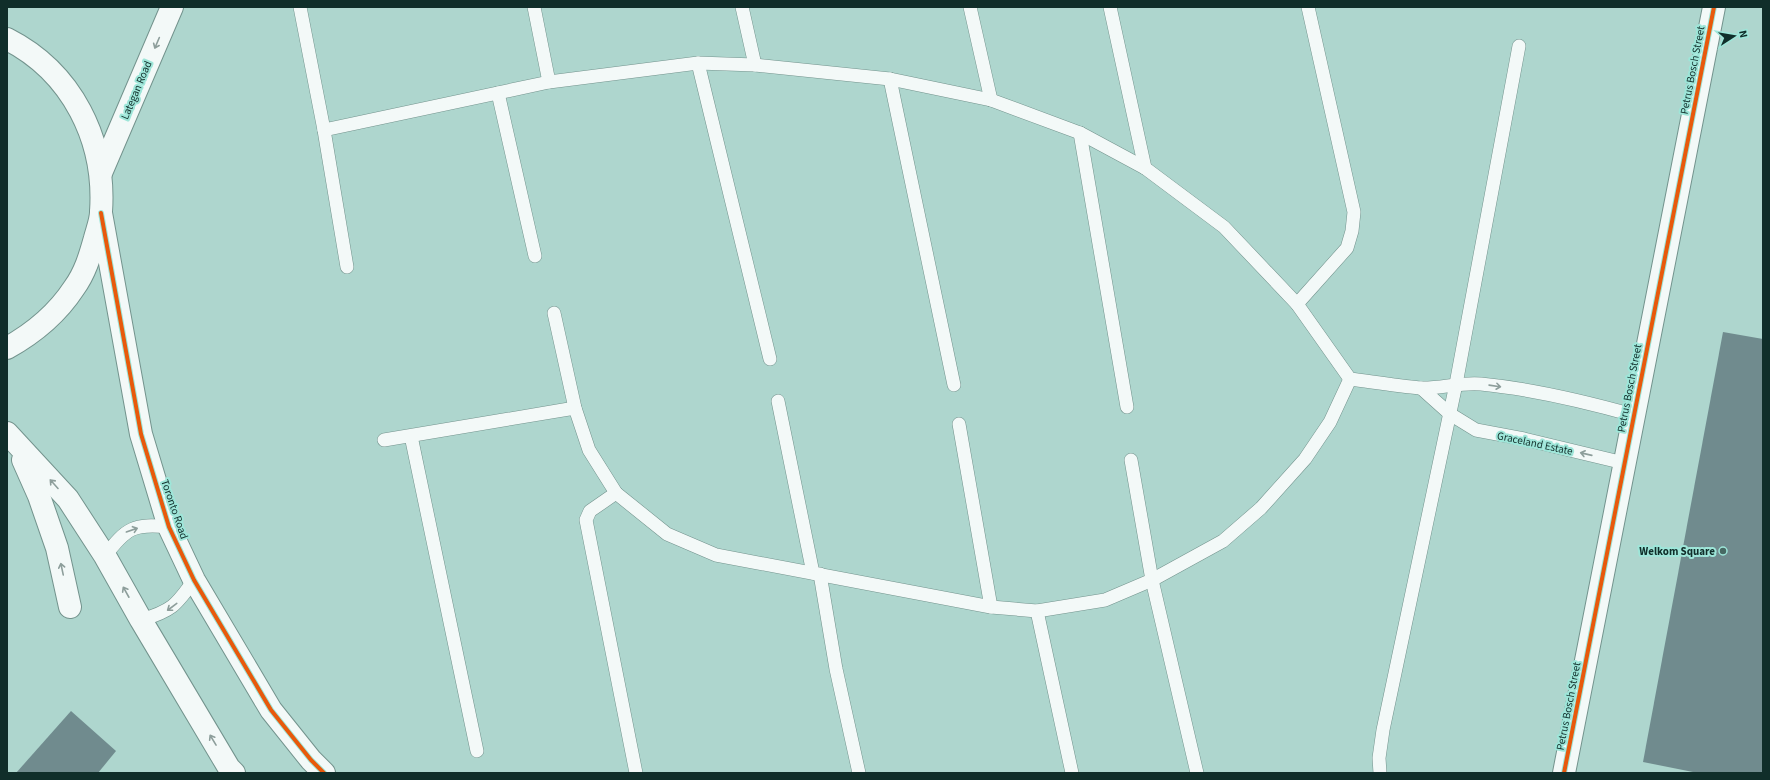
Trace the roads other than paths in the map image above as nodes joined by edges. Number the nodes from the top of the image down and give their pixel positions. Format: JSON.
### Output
{"nodes":[{"id":1,"x":172,"y":7,"type":"edge"},
{"id":2,"x":300,"y":7,"type":"edge"},
{"id":3,"x":534,"y":7,"type":"edge"},
{"id":4,"x":742,"y":7,"type":"edge"},
{"id":5,"x":970,"y":7,"type":"edge"},
{"id":6,"x":1110,"y":7,"type":"edge"},
{"id":7,"x":1308,"y":7,"type":"edge"},
{"id":8,"x":1714,"y":7,"type":"edge"},
{"id":9,"x":7,"y":39,"type":"edge"},
{"id":10,"x":1518,"y":46,"type":"dead end"},
{"id":11,"x":698,"y":63,"type":"junction"},
{"id":12,"x":755,"y":65,"type":"junction"},
{"id":13,"x":890,"y":78,"type":"junction"},
{"id":14,"x":549,"y":82,"type":"junction"},
{"id":15,"x":498,"y":93,"type":"junction"},
{"id":16,"x":991,"y":100,"type":"junction"},
{"id":17,"x":324,"y":130,"type":"junction"},
{"id":18,"x":1080,"y":133,"type":"junction"},
{"id":19,"x":1145,"y":168,"type":"junction"},
{"id":20,"x":101,"y":173,"type":"junction"},
{"id":21,"x":102,"y":213,"type":"junction"},
{"id":22,"x":535,"y":256,"type":"dead end"},
{"id":23,"x":347,"y":267,"type":"dead end"},
{"id":24,"x":1297,"y":304,"type":"junction"},
{"id":25,"x":554,"y":313,"type":"dead end"},
{"id":26,"x":7,"y":348,"type":"edge"},
{"id":27,"x":770,"y":359,"type":"dead end"},
{"id":28,"x":1350,"y":379,"type":"junction"},
{"id":29,"x":1456,"y":384,"type":"junction"},
{"id":30,"x":954,"y":385,"type":"dead end"},
{"id":31,"x":1421,"y":388,"type":"junction"},
{"id":32,"x":778,"y":401,"type":"dead end"},
{"id":33,"x":1127,"y":407,"type":"dead end"},
{"id":34,"x":575,"y":408,"type":"junction"},
{"id":35,"x":1450,"y":414,"type":"junction"},
{"id":36,"x":1633,"y":415,"type":"junction"},
{"id":37,"x":959,"y":424,"type":"dead end"},
{"id":38,"x":411,"y":436,"type":"junction"},
{"id":39,"x":11,"y":437,"type":"edge"},
{"id":40,"x":384,"y":440,"type":"dead end"},
{"id":41,"x":1131,"y":460,"type":"dead end"},
{"id":42,"x":1624,"y":463,"type":"junction"},
{"id":43,"x":616,"y":493,"type":"junction"},
{"id":44,"x":169,"y":527,"type":"junction"},
{"id":45,"x":106,"y":556,"type":"junction"},
{"id":46,"x":816,"y":574,"type":"junction"},
{"id":47,"x":194,"y":580,"type":"junction"},
{"id":48,"x":1152,"y":580,"type":"junction"},
{"id":49,"x":70,"y":607,"type":"dead end"},
{"id":50,"x":991,"y":607,"type":"junction"},
{"id":51,"x":1037,"y":611,"type":"junction"},
{"id":52,"x":141,"y":620,"type":"junction"},
{"id":53,"x":477,"y":751,"type":"dead end"},
{"id":54,"x":234,"y":773,"type":"edge"},
{"id":55,"x":324,"y":773,"type":"edge"},
{"id":56,"x":636,"y":773,"type":"edge"},
{"id":57,"x":859,"y":773,"type":"edge"},
{"id":58,"x":1072,"y":773,"type":"edge"},
{"id":59,"x":1197,"y":773,"type":"edge"},
{"id":60,"x":1380,"y":773,"type":"edge"},
{"id":61,"x":1564,"y":773,"type":"edge"}],
"edges":[{"from":1,"to":20,"type":"street","name":"Lategan Road","one_way":true},
{"from":2,"to":17,"type":"lane"},
{"from":3,"to":14,"type":"lane"},
{"from":4,"to":12,"type":"lane"},
{"from":5,"to":16,"type":"lane"},
{"from":6,"to":19,"type":"lane"},
{"from":7,"to":24,"type":"lane"},
{"from":8,"to":36,"type":"street","name":"Petrus Bosch Street"},
{"from":9,"to":20,"type":"street"},
{"from":10,"to":29,"type":"lane"},
{"from":11,"to":12,"type":"lane"},
{"from":11,"to":14,"type":"lane"},
{"from":11,"to":27,"type":"lane"},
{"from":12,"to":13,"type":"lane"},
{"from":13,"to":16,"type":"lane"},
{"from":13,"to":30,"type":"lane"},
{"from":14,"to":15,"type":"lane"},
{"from":15,"to":17,"type":"lane"},
{"from":15,"to":22,"type":"lane"},
{"from":16,"to":18,"type":"lane"},
{"from":17,"to":23,"type":"lane"},
{"from":18,"to":19,"type":"lane"},
{"from":18,"to":33,"type":"lane"},
{"from":19,"to":24,"type":"lane"},
{"from":20,"to":21,"type":"street"},
{"from":21,"to":26,"type":"street"},
{"from":21,"to":44,"type":"street","name":"Toronto Road"},
{"from":24,"to":28,"type":"lane"},
{"from":25,"to":34,"type":"lane"},
{"from":28,"to":31,"type":"lane"},
{"from":28,"to":48,"type":"lane"},
{"from":29,"to":31,"type":"lane"},
{"from":29,"to":35,"type":"lane"},
{"from":29,"to":36,"type":"lane","one_way":true},
{"from":31,"to":35,"type":"lane","name":"Graceland Estate"},
{"from":32,"to":46,"type":"lane"},
{"from":34,"to":38,"type":"lane"},
{"from":34,"to":43,"type":"lane"},
{"from":42,"to":35,"type":"lane","name":"Graceland Estate","one_way":true},
{"from":35,"to":60,"type":"lane"},
{"from":36,"to":42,"type":"street","name":"Petrus Bosch Street"},
{"from":37,"to":50,"type":"lane"},
{"from":38,"to":40,"type":"lane"},
{"from":38,"to":53,"type":"lane"},
{"from":45,"to":39,"type":"street","one_way":true},
{"from":49,"to":39,"type":"street","one_way":true},
{"from":41,"to":48,"type":"lane"},
{"from":42,"to":61,"type":"street","name":"Petrus Bosch Street"},
{"from":43,"to":46,"type":"lane"},
{"from":43,"to":56,"type":"lane"},
{"from":45,"to":44,"type":"lane","one_way":true},
{"from":44,"to":47,"type":"street","name":"Toronto Road"},
{"from":52,"to":45,"type":"street","one_way":true},
{"from":46,"to":50,"type":"lane"},
{"from":46,"to":57,"type":"lane"},
{"from":47,"to":52,"type":"lane","one_way":true},
{"from":47,"to":55,"type":"street","name":"Toronto Road"},
{"from":48,"to":51,"type":"lane"},
{"from":48,"to":59,"type":"lane"},
{"from":50,"to":51,"type":"lane"},
{"from":51,"to":58,"type":"lane"},
{"from":54,"to":52,"type":"street","one_way":true}]}
